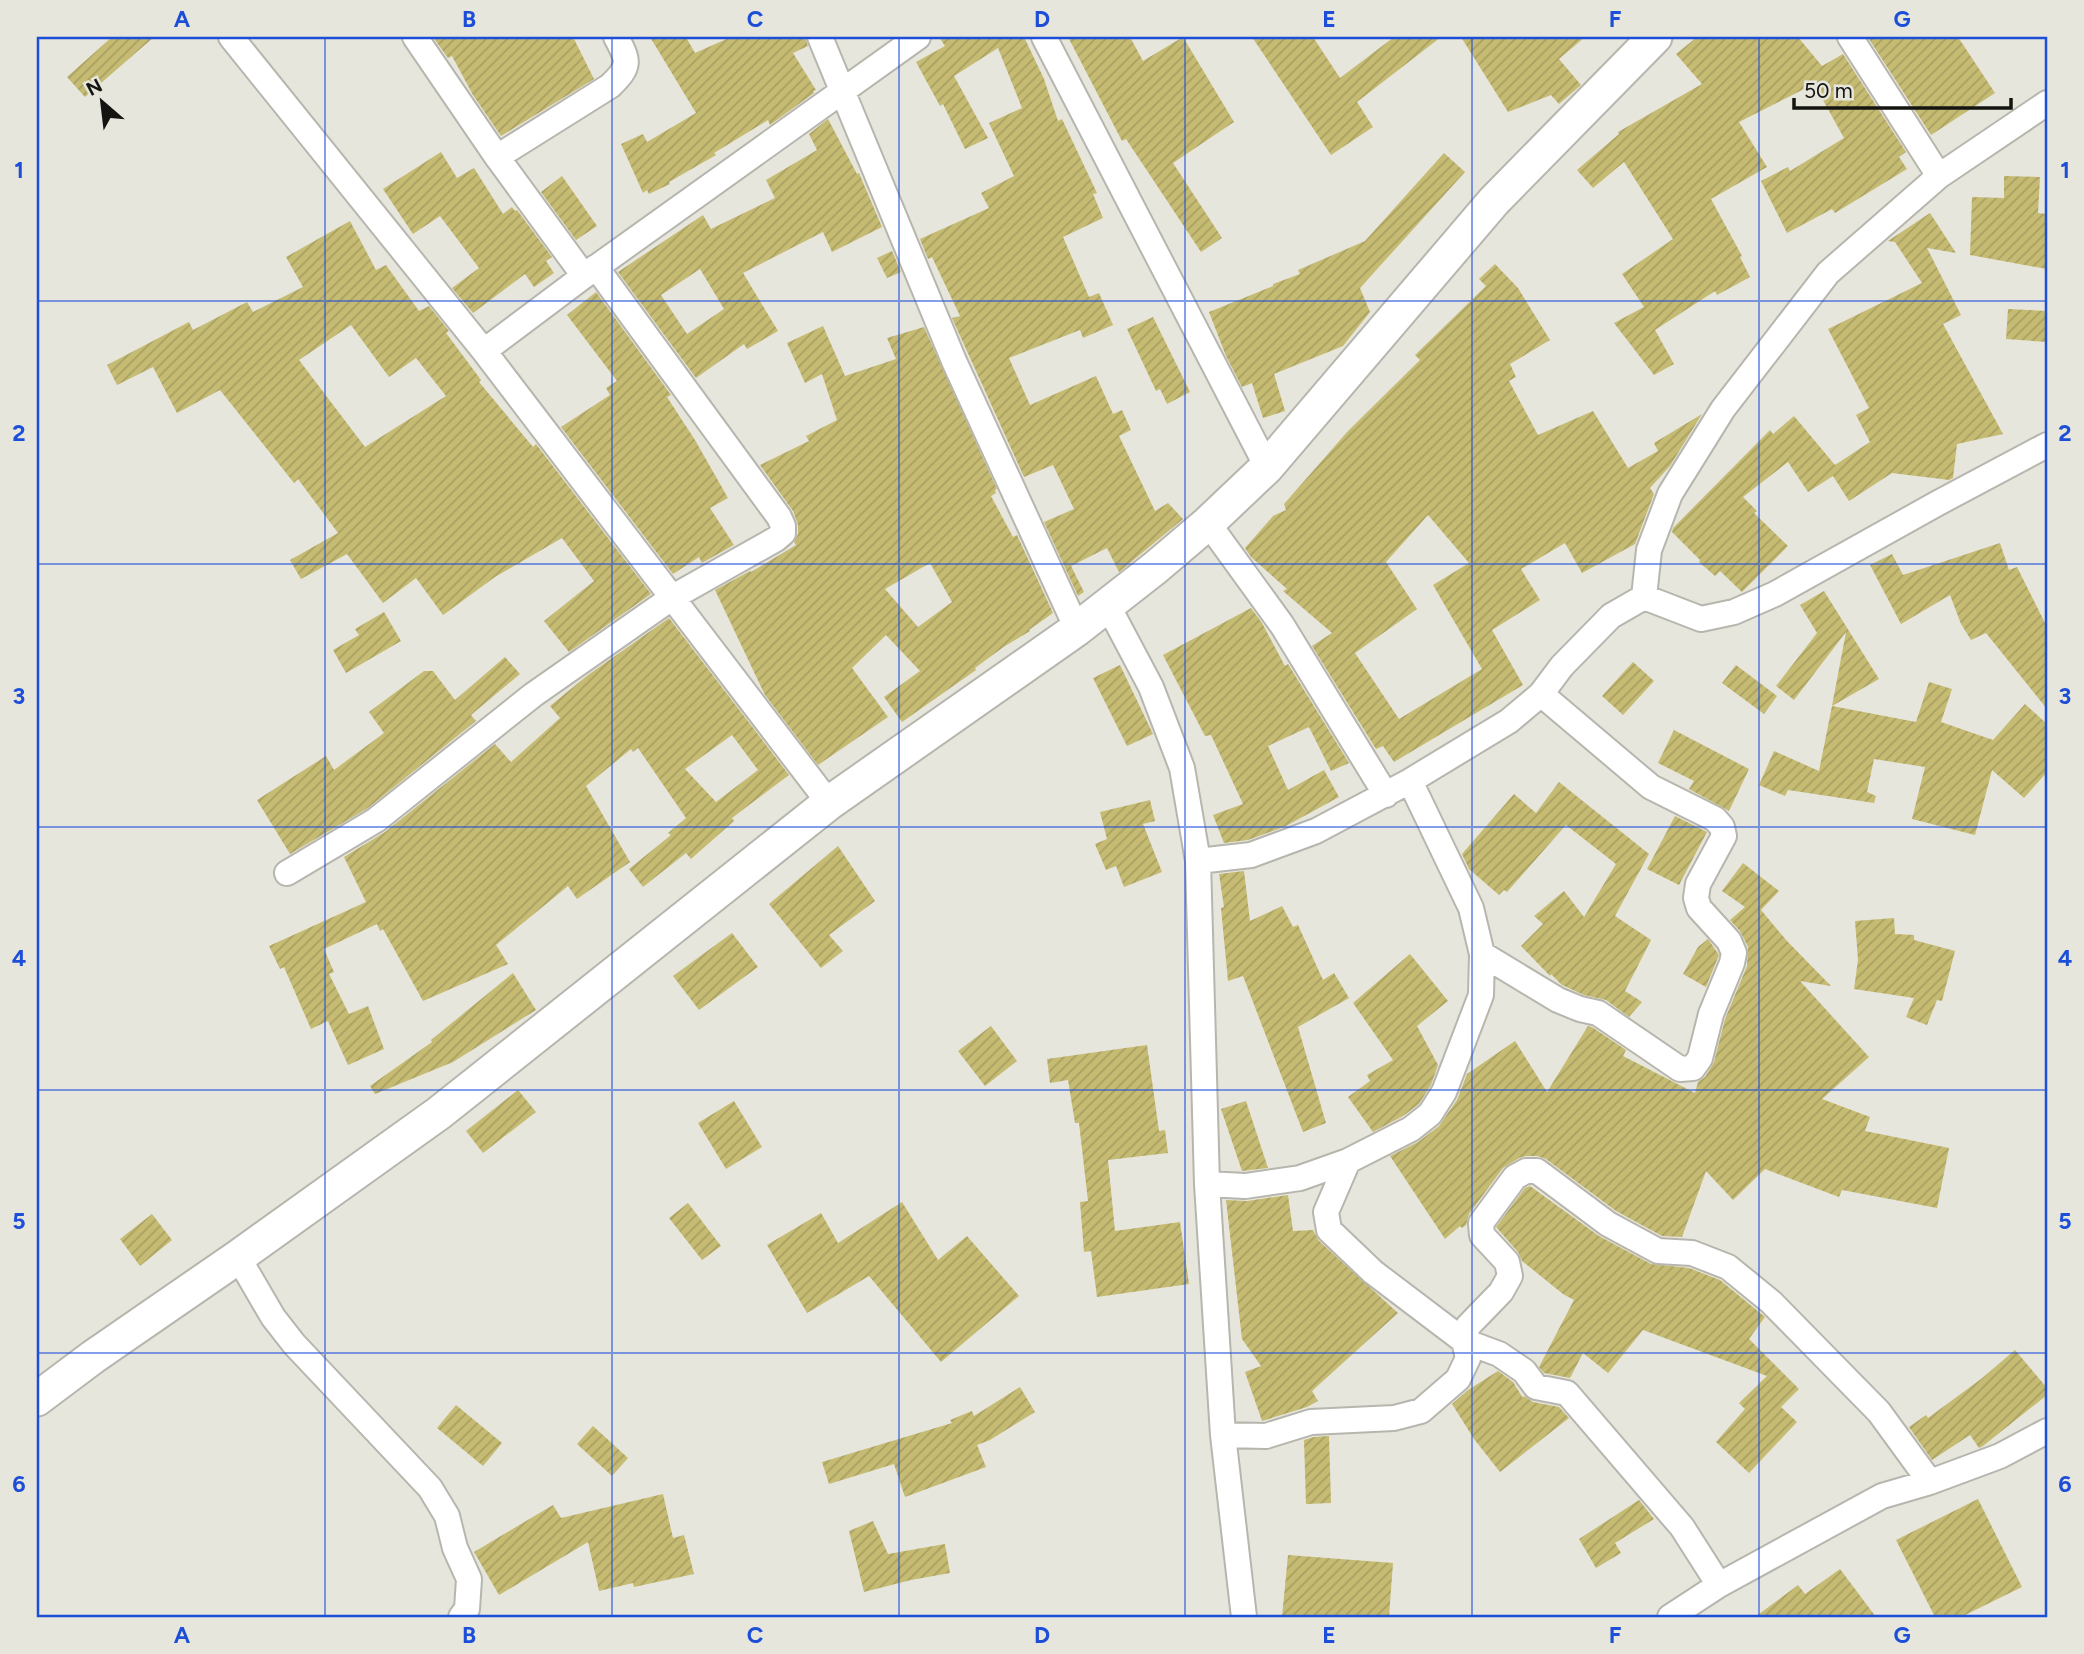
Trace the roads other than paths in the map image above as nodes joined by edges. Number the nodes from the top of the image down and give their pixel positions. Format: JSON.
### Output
{"nodes":[{"id":1,"x":231,"y":37,"type":"edge"},
{"id":2,"x":415,"y":37,"type":"edge"},
{"id":3,"x":616,"y":37,"type":"edge"},
{"id":4,"x":820,"y":37,"type":"edge"},
{"id":5,"x":918,"y":37,"type":"edge"},
{"id":6,"x":1044,"y":37,"type":"edge"},
{"id":7,"x":1655,"y":37,"type":"edge"},
{"id":8,"x":1850,"y":37,"type":"edge"},
{"id":9,"x":842,"y":92,"type":"junction"},
{"id":10,"x":2047,"y":103,"type":"edge"},
{"id":11,"x":497,"y":157,"type":"junction"},
{"id":12,"x":1939,"y":176,"type":"junction"},
{"id":13,"x":590,"y":272,"type":"junction"},
{"id":14,"x":484,"y":351,"type":"junction"},
{"id":15,"x":2047,"y":444,"type":"edge"},
{"id":16,"x":1267,"y":467,"type":"junction"},
{"id":17,"x":1208,"y":523,"type":"junction"},
{"id":18,"x":673,"y":597,"type":"junction"},
{"id":19,"x":1644,"y":597,"type":"junction"},
{"id":20,"x":1107,"y":604,"type":"junction"},
{"id":21,"x":1077,"y":629,"type":"junction"},
{"id":22,"x":1541,"y":694,"type":"junction"},
{"id":23,"x":1410,"y":781,"type":"junction"},
{"id":24,"x":1386,"y":795,"type":"junction"},
{"id":25,"x":829,"y":803,"type":"junction"},
{"id":26,"x":1198,"y":861,"type":"junction"},
{"id":27,"x":287,"y":873,"type":"dead end"},
{"id":28,"x":1482,"y":954,"type":"junction"},
{"id":29,"x":1348,"y":1161,"type":"junction"},
{"id":30,"x":1207,"y":1184,"type":"junction"},
{"id":31,"x":238,"y":1257,"type":"junction"},
{"id":32,"x":1464,"y":1341,"type":"junction"},
{"id":33,"x":37,"y":1399,"type":"edge"},
{"id":34,"x":2047,"y":1431,"type":"edge"},
{"id":35,"x":1223,"y":1435,"type":"junction"},
{"id":36,"x":1930,"y":1482,"type":"junction"},
{"id":37,"x":1719,"y":1585,"type":"junction"},
{"id":38,"x":461,"y":1617,"type":"edge"},
{"id":39,"x":1244,"y":1617,"type":"edge"},
{"id":40,"x":1670,"y":1617,"type":"edge"}],
"edges":[{"from":1,"to":14,"type":"street"},
{"from":2,"to":11,"type":"street"},
{"from":3,"to":11,"type":"street"},
{"from":4,"to":9,"type":"street"},
{"from":5,"to":9,"type":"street"},
{"from":6,"to":16,"type":"street"},
{"from":7,"to":16,"type":"street"},
{"from":8,"to":12,"type":"street"},
{"from":9,"to":13,"type":"street"},
{"from":9,"to":21,"type":"street"},
{"from":10,"to":12,"type":"street"},
{"from":11,"to":13,"type":"street"},
{"from":12,"to":19,"type":"street"},
{"from":13,"to":14,"type":"street"},
{"from":13,"to":18,"type":"street"},
{"from":14,"to":18,"type":"street"},
{"from":15,"to":19,"type":"street"},
{"from":16,"to":17,"type":"street"},
{"from":17,"to":20,"type":"street"},
{"from":17,"to":24,"type":"street"},
{"from":18,"to":25,"type":"street"},
{"from":18,"to":27,"type":"street"},
{"from":19,"to":22,"type":"street"},
{"from":20,"to":21,"type":"street"},
{"from":20,"to":26,"type":"street"},
{"from":21,"to":25,"type":"street"},
{"from":22,"to":23,"type":"street"},
{"from":22,"to":28,"type":"street"},
{"from":23,"to":24,"type":"street"},
{"from":23,"to":28,"type":"street"},
{"from":24,"to":26,"type":"street"},
{"from":25,"to":31,"type":"street"},
{"from":26,"to":30,"type":"street"},
{"from":28,"to":29,"type":"street"},
{"from":29,"to":30,"type":"street"},
{"from":29,"to":32,"type":"street"},
{"from":30,"to":35,"type":"street"},
{"from":31,"to":33,"type":"street"},
{"from":31,"to":38,"type":"street"},
{"from":32,"to":35,"type":"street"},
{"from":32,"to":36,"type":"street"},
{"from":32,"to":37,"type":"street"},
{"from":34,"to":36,"type":"street"},
{"from":35,"to":39,"type":"street"},
{"from":36,"to":37,"type":"street"},
{"from":37,"to":40,"type":"street"}]}
